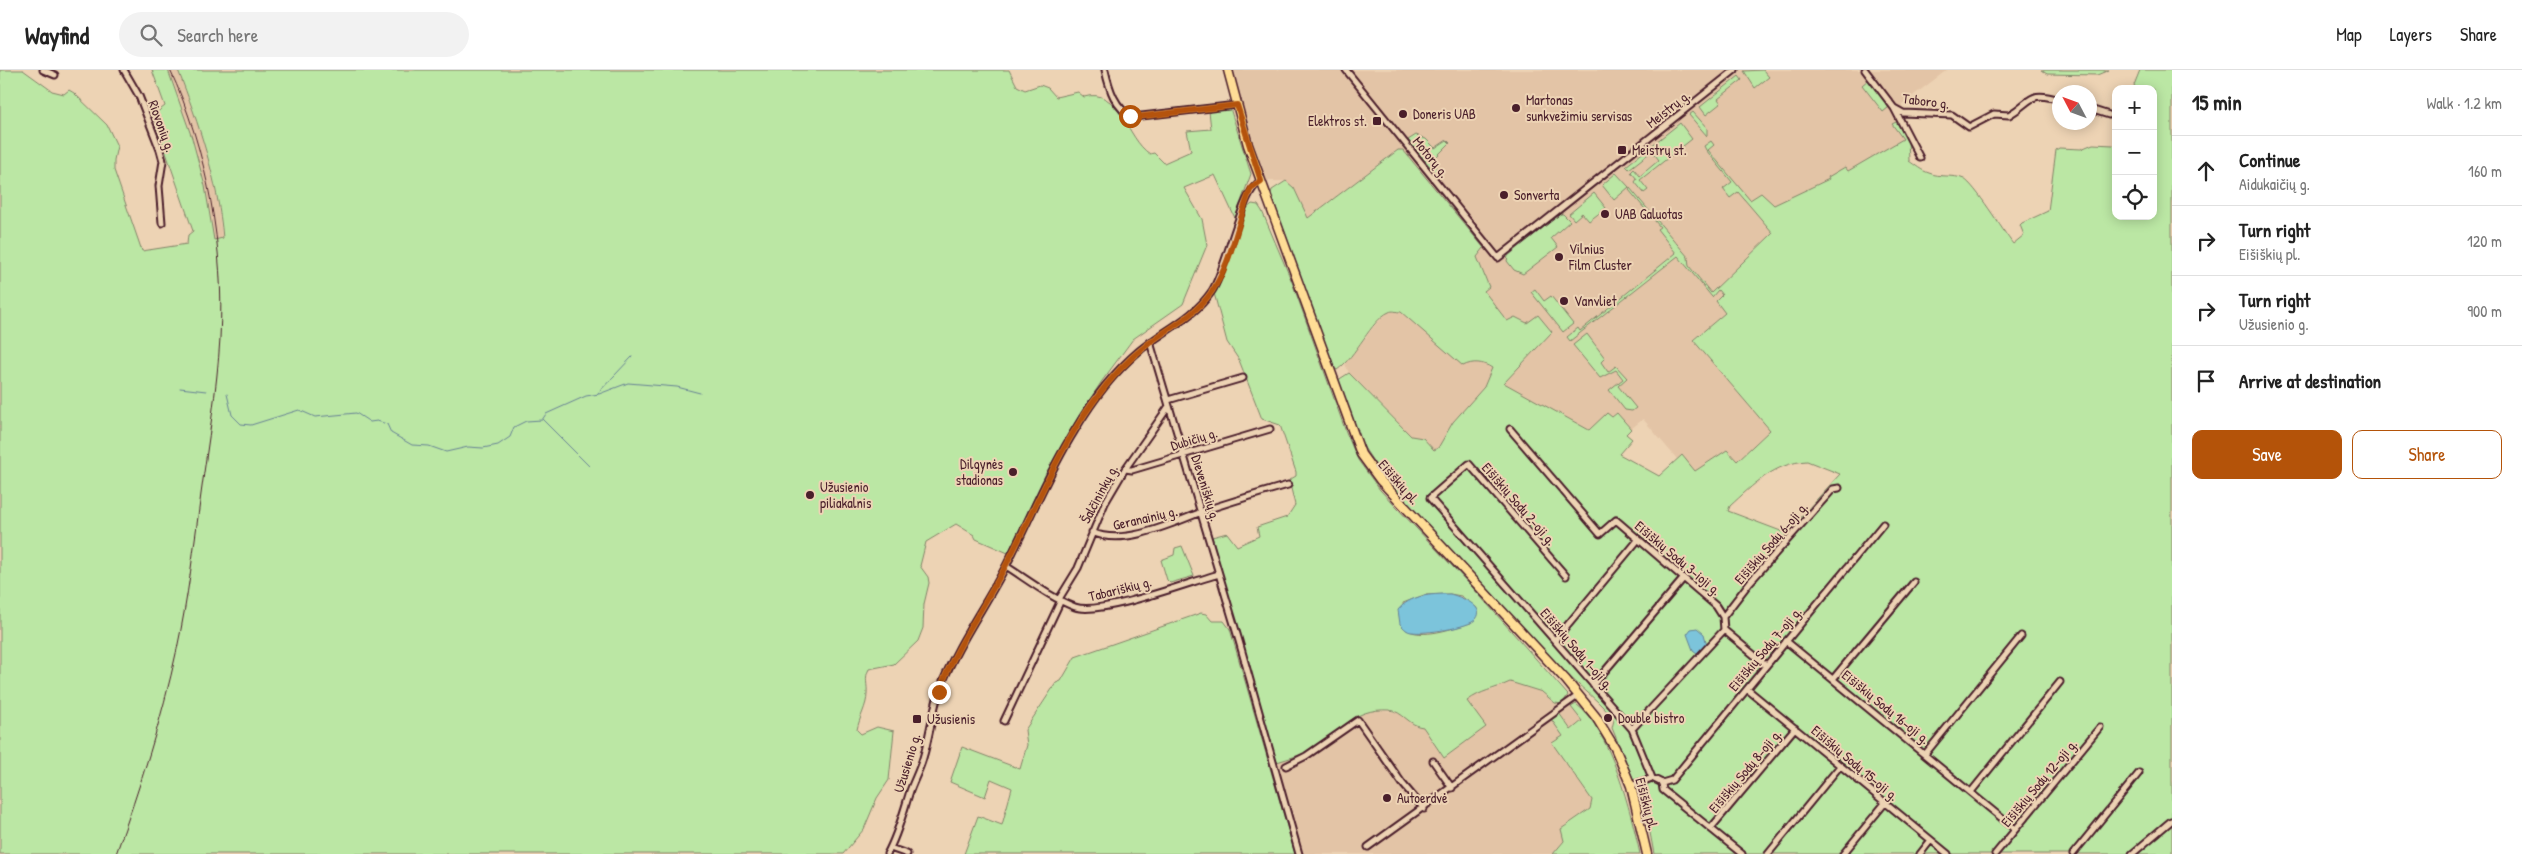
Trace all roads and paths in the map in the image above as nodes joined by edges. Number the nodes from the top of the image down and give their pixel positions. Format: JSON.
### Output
{"nodes":[{"id":1,"x":43,"y":70,"type":"edge"},
{"id":2,"x":124,"y":70,"type":"edge"},
{"id":3,"x":1105,"y":70,"type":"edge"},
{"id":4,"x":1228,"y":70,"type":"edge"},
{"id":5,"x":1346,"y":70,"type":"edge"},
{"id":6,"x":1735,"y":70,"type":"edge"},
{"id":7,"x":1864,"y":70,"type":"edge"},
{"id":8,"x":55,"y":76,"type":"dead end"},
{"id":9,"x":2052,"y":98,"type":"edge"},
{"id":10,"x":1237,"y":105,"type":"junction"},
{"id":11,"x":1894,"y":108,"type":"junction"},
{"id":12,"x":2097,"y":111,"type":"edge"},
{"id":13,"x":2109,"y":115,"type":"dead end"},
{"id":14,"x":1920,"y":158,"type":"dead end"},
{"id":15,"x":1261,"y":181,"type":"junction"},
{"id":16,"x":162,"y":223,"type":"dead end"},
{"id":17,"x":1498,"y":258,"type":"joint"},
{"id":18,"x":1150,"y":342,"type":"junction"},
{"id":19,"x":1243,"y":378,"type":"dead end"},
{"id":20,"x":1168,"y":403,"type":"junction"},
{"id":21,"x":1270,"y":429,"type":"dead end"},
{"id":22,"x":1510,"y":429,"type":"dead end"},
{"id":23,"x":1184,"y":454,"type":"junction"},
{"id":24,"x":1125,"y":468,"type":"junction"},
{"id":25,"x":1288,"y":485,"type":"dead end"},
{"id":26,"x":1839,"y":488,"type":"dead end"},
{"id":27,"x":1430,"y":498,"type":"joint"},
{"id":28,"x":1201,"y":513,"type":"junction"},
{"id":29,"x":1883,"y":524,"type":"dead end"},
{"id":30,"x":1092,"y":532,"type":"junction"},
{"id":31,"x":1638,"y":540,"type":"junction"},
{"id":32,"x":1006,"y":566,"type":"junction"},
{"id":33,"x":1219,"y":574,"type":"junction"},
{"id":34,"x":1566,"y":576,"type":"dead end"},
{"id":35,"x":1683,"y":579,"type":"junction"},
{"id":36,"x":1914,"y":582,"type":"dead end"},
{"id":37,"x":1060,"y":599,"type":"junction"},
{"id":38,"x":1723,"y":617,"type":"junction"},
{"id":39,"x":1724,"y":630,"type":"junction"},
{"id":40,"x":2021,"y":636,"type":"dead end"},
{"id":41,"x":1555,"y":640,"type":"junction"},
{"id":42,"x":1786,"y":641,"type":"junction"},
{"id":43,"x":1766,"y":665,"type":"junction"},
{"id":44,"x":1833,"y":680,"type":"junction"},
{"id":45,"x":2060,"y":682,"type":"dead end"},
{"id":46,"x":1593,"y":685,"type":"junction"},
{"id":47,"x":1747,"y":689,"type":"junction"},
{"id":48,"x":1579,"y":695,"type":"junction"},
{"id":49,"x":1004,"y":721,"type":"dead end"},
{"id":50,"x":2100,"y":727,"type":"dead end"},
{"id":51,"x":1795,"y":728,"type":"junction"},
{"id":52,"x":1632,"y":729,"type":"junction"},
{"id":53,"x":1926,"y":753,"type":"junction"},
{"id":54,"x":1433,"y":761,"type":"dead end"},
{"id":55,"x":1286,"y":766,"type":"dead end"},
{"id":56,"x":1840,"y":766,"type":"junction"},
{"id":57,"x":2139,"y":773,"type":"dead end"},
{"id":58,"x":1652,"y":778,"type":"junction"},
{"id":59,"x":1662,"y":783,"type":"junction"},
{"id":60,"x":1631,"y":786,"type":"junction"},
{"id":61,"x":1452,"y":788,"type":"junction"},
{"id":62,"x":1971,"y":792,"type":"junction"},
{"id":63,"x":1885,"y":803,"type":"junction"},
{"id":64,"x":1424,"y":809,"type":"junction"},
{"id":65,"x":2171,"y":821,"type":"edge"},
{"id":66,"x":1711,"y":828,"type":"junction"},
{"id":67,"x":2015,"y":829,"type":"junction"},
{"id":68,"x":1931,"y":840,"type":"junction"},
{"id":69,"x":1368,"y":847,"type":"dead end"},
{"id":70,"x":890,"y":848,"type":"junction"},
{"id":71,"x":887,"y":854,"type":"edge"},
{"id":72,"x":907,"y":854,"type":"edge"},
{"id":73,"x":1298,"y":854,"type":"edge"},
{"id":74,"x":1647,"y":854,"type":"edge"},
{"id":75,"x":1742,"y":854,"type":"edge"},
{"id":76,"x":1768,"y":854,"type":"edge"},
{"id":77,"x":1843,"y":854,"type":"edge"},
{"id":78,"x":1920,"y":854,"type":"edge"},
{"id":79,"x":1948,"y":854,"type":"edge"},
{"id":80,"x":1996,"y":854,"type":"edge"},
{"id":81,"x":2073,"y":854,"type":"edge"},
{"id":82,"x":2132,"y":854,"type":"edge"}],
"edges":[{"from":1,"to":8,"type":"street"},
{"from":2,"to":16,"type":"street","name":"Riovonių g."},
{"from":3,"to":10,"type":"street"},
{"from":4,"to":10,"type":"main road","name":"Eišiškių pl."},
{"from":5,"to":17,"type":"street","name":"Motorų g."},
{"from":6,"to":17,"type":"street","name":"Meistrų g."},
{"from":7,"to":11,"type":"street"},
{"from":9,"to":11,"type":"street","name":"Taboro g."},
{"from":10,"to":15,"type":"main road","name":"Eišiškių pl."},
{"from":11,"to":14,"type":"street"},
{"from":12,"to":13,"type":"street"},
{"from":15,"to":18,"type":"street","name":"Užusienio g."},
{"from":15,"to":48,"type":"main road","name":"Eišiškių pl."},
{"from":18,"to":20,"type":"street","name":"Dieveniškių g."},
{"from":18,"to":32,"type":"street","name":"Užusienio g."},
{"from":19,"to":20,"type":"street"},
{"from":20,"to":23,"type":"street","name":"Dieveniškių g."},
{"from":20,"to":24,"type":"street","name":"Šalčininkų g."},
{"from":21,"to":23,"type":"street","name":"Dubičių g."},
{"from":22,"to":31,"type":"street","name":"Eišiškių Sodų 3-ioji g."},
{"from":23,"to":24,"type":"street","name":"Dubičių g."},
{"from":23,"to":28,"type":"street","name":"Dieveniškių g."},
{"from":24,"to":30,"type":"street","name":"Šalčininkų g."},
{"from":25,"to":28,"type":"street","name":"Geranainių g."},
{"from":26,"to":38,"type":"street","name":"Eišiškių Sodų 6-oji g."},
{"from":27,"to":34,"type":"street","name":"Eišiškių Sodų 2-oji g."},
{"from":27,"to":41,"type":"street","name":"Eišiškių Sodų 1-oji g."},
{"from":28,"to":30,"type":"street","name":"Geranainių g."},
{"from":28,"to":33,"type":"street","name":"Dieveniškių g."},
{"from":29,"to":42,"type":"street","name":"Eišiškių Sodų 7-oji g."},
{"from":30,"to":37,"type":"street","name":"Šalčininkų g."},
{"from":31,"to":35,"type":"street","name":"Eišiškių Sodų 3-ioji g."},
{"from":31,"to":41,"type":"street"},
{"from":32,"to":37,"type":"street","name":"Tabariškių g."},
{"from":32,"to":70,"type":"street","name":"Užusienio g."},
{"from":33,"to":37,"type":"street","name":"Tabariškių g."},
{"from":33,"to":73,"type":"street","name":"Dieveniškių g."},
{"from":35,"to":38,"type":"street","name":"Eišiškių Sodų 3-ioji g."},
{"from":35,"to":46,"type":"street"},
{"from":36,"to":44,"type":"street"},
{"from":37,"to":49,"type":"street","name":"Šalčininkų g."},
{"from":38,"to":39,"type":"street","name":"Eišiškių Sodų 3-ioji g."},
{"from":39,"to":43,"type":"street"},
{"from":39,"to":52,"type":"street"},
{"from":40,"to":53,"type":"street"},
{"from":41,"to":46,"type":"street","name":"Eišiškių Sodų 1-oji g."},
{"from":42,"to":43,"type":"street","name":"Eišiškių Sodų 7-oji g."},
{"from":42,"to":44,"type":"street","name":"Eišiškių Sodų 16-oji g."},
{"from":43,"to":47,"type":"street","name":"Eišiškių Sodų 7-oji g."},
{"from":44,"to":53,"type":"street","name":"Eišiškių Sodų 16-oji g."},
{"from":45,"to":62,"type":"street"},
{"from":46,"to":52,"type":"street","name":"Eišiškių Sodų 1-oji g."},
{"from":47,"to":51,"type":"street","name":"Eišiškių Sodų 15-oji g."},
{"from":47,"to":59,"type":"street","name":"Eišiškių Sodų 7-oji g."},
{"from":48,"to":60,"type":"main road","name":"Eišiškių pl."},
{"from":48,"to":61,"type":"street"},
{"from":50,"to":67,"type":"street","name":"Eišiškių Sodų 12-oji g."},
{"from":51,"to":56,"type":"street","name":"Eišiškių Sodų 15-oji g."},
{"from":51,"to":66,"type":"street","name":"Eišiškių Sodų 8-oji g."},
{"from":52,"to":58,"type":"street","name":"Eišiškių Sodų 1-oji g."},
{"from":53,"to":62,"type":"street","name":"Eišiškių Sodų 16-oji g."},
{"from":54,"to":61,"type":"street"},
{"from":55,"to":64,"type":"street"},
{"from":56,"to":63,"type":"street","name":"Eišiškių Sodų 15-oji g."},
{"from":56,"to":76,"type":"street"},
{"from":57,"to":81,"type":"street"},
{"from":58,"to":59,"type":"street"},
{"from":58,"to":60,"type":"street"},
{"from":59,"to":66,"type":"street"},
{"from":60,"to":74,"type":"main road","name":"Eišiškių pl."},
{"from":61,"to":64,"type":"street"},
{"from":62,"to":67,"type":"street","name":"Eišiškių Sodų 16-oji g."},
{"from":63,"to":68,"type":"street","name":"Eišiškių Sodų 15-oji g."},
{"from":63,"to":77,"type":"street"},
{"from":64,"to":69,"type":"street"},
{"from":65,"to":82,"type":"street"},
{"from":66,"to":75,"type":"street"},
{"from":67,"to":80,"type":"street","name":"Eišiškių Sodų 12-oji g."},
{"from":68,"to":78,"type":"street"},
{"from":68,"to":79,"type":"street","name":"Eišiškių Sodų 15-oji g."},
{"from":70,"to":71,"type":"street","name":"Užusienio g."},
{"from":70,"to":72,"type":"street"}]}
